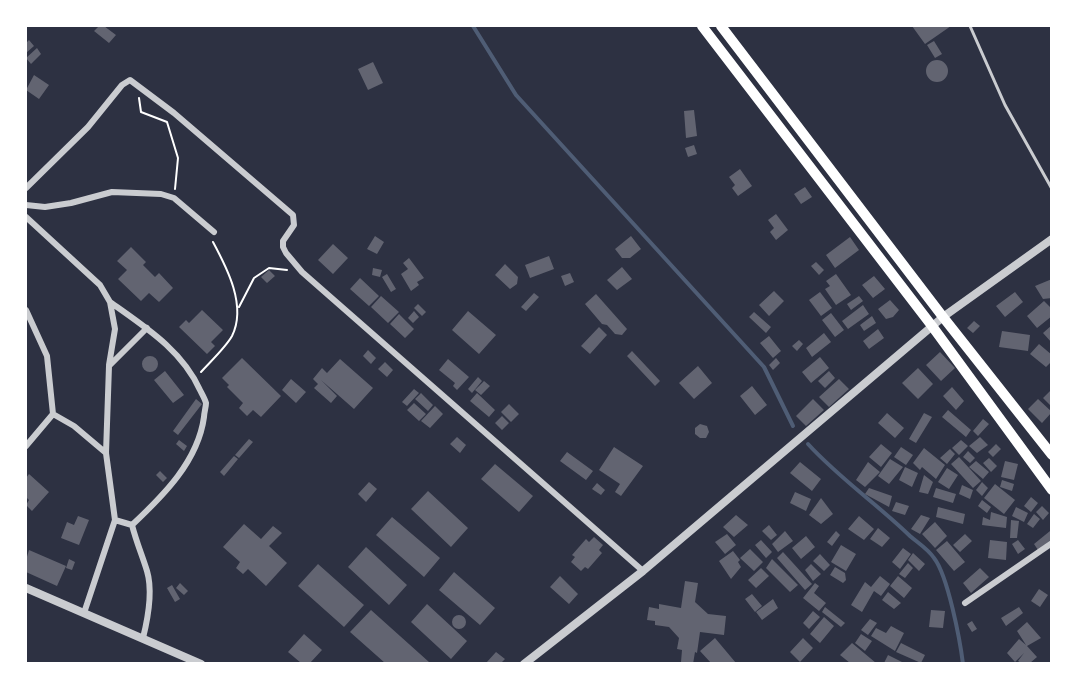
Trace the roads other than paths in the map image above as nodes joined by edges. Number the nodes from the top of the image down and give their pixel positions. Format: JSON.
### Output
{"nodes":[{"id":1,"x":702,"y":26,"type":"edge"},
{"id":2,"x":722,"y":26,"type":"edge"},
{"id":3,"x":970,"y":26,"type":"edge"},
{"id":4,"x":26,"y":188,"type":"edge"},
{"id":5,"x":1052,"y":189,"type":"edge"},
{"id":6,"x":26,"y":205,"type":"edge"},
{"id":7,"x":26,"y":217,"type":"edge"},
{"id":8,"x":214,"y":232,"type":"dead end"},
{"id":9,"x":1052,"y":239,"type":"edge"},
{"id":10,"x":110,"y":302,"type":"junction"},
{"id":11,"x":26,"y":310,"type":"edge"},
{"id":12,"x":944,"y":317,"type":"junction"},
{"id":13,"x":932,"y":326,"type":"junction"},
{"id":14,"x":147,"y":328,"type":"junction"},
{"id":15,"x":109,"y":366,"type":"junction"},
{"id":16,"x":53,"y":414,"type":"junction"},
{"id":17,"x":26,"y":446,"type":"edge"},
{"id":18,"x":105,"y":453,"type":"junction"},
{"id":19,"x":1052,"y":454,"type":"edge"},
{"id":20,"x":1052,"y":490,"type":"edge"},
{"id":21,"x":114,"y":520,"type":"junction"},
{"id":22,"x":132,"y":525,"type":"junction"},
{"id":23,"x":1052,"y":543,"type":"edge"},
{"id":24,"x":643,"y":571,"type":"junction"},
{"id":25,"x":26,"y":588,"type":"edge"},
{"id":26,"x":965,"y":603,"type":"dead end"},
{"id":27,"x":84,"y":613,"type":"junction"},
{"id":28,"x":142,"y":638,"type":"junction"},
{"id":29,"x":201,"y":663,"type":"edge"},
{"id":30,"x":524,"y":663,"type":"edge"}],
"edges":[{"from":1,"to":13,"type":"main road"},
{"from":2,"to":12,"type":"main road"},
{"from":3,"to":5,"type":"lane"},
{"from":4,"to":24,"type":"street"},
{"from":6,"to":8,"type":"street"},
{"from":7,"to":10,"type":"street"},
{"from":9,"to":12,"type":"street"},
{"from":10,"to":14,"type":"street"},
{"from":10,"to":15,"type":"street"},
{"from":11,"to":16,"type":"street"},
{"from":12,"to":13,"type":"street"},
{"from":12,"to":19,"type":"main road"},
{"from":13,"to":20,"type":"main road"},
{"from":13,"to":24,"type":"street"},
{"from":14,"to":15,"type":"street"},
{"from":14,"to":22,"type":"street"},
{"from":15,"to":18,"type":"street"},
{"from":16,"to":17,"type":"street"},
{"from":16,"to":18,"type":"street"},
{"from":18,"to":21,"type":"street"},
{"from":21,"to":22,"type":"street"},
{"from":21,"to":27,"type":"street"},
{"from":22,"to":28,"type":"street"},
{"from":23,"to":26,"type":"street"},
{"from":24,"to":30,"type":"street"},
{"from":25,"to":27,"type":"street"},
{"from":27,"to":28,"type":"street"},
{"from":28,"to":29,"type":"street"}]}
